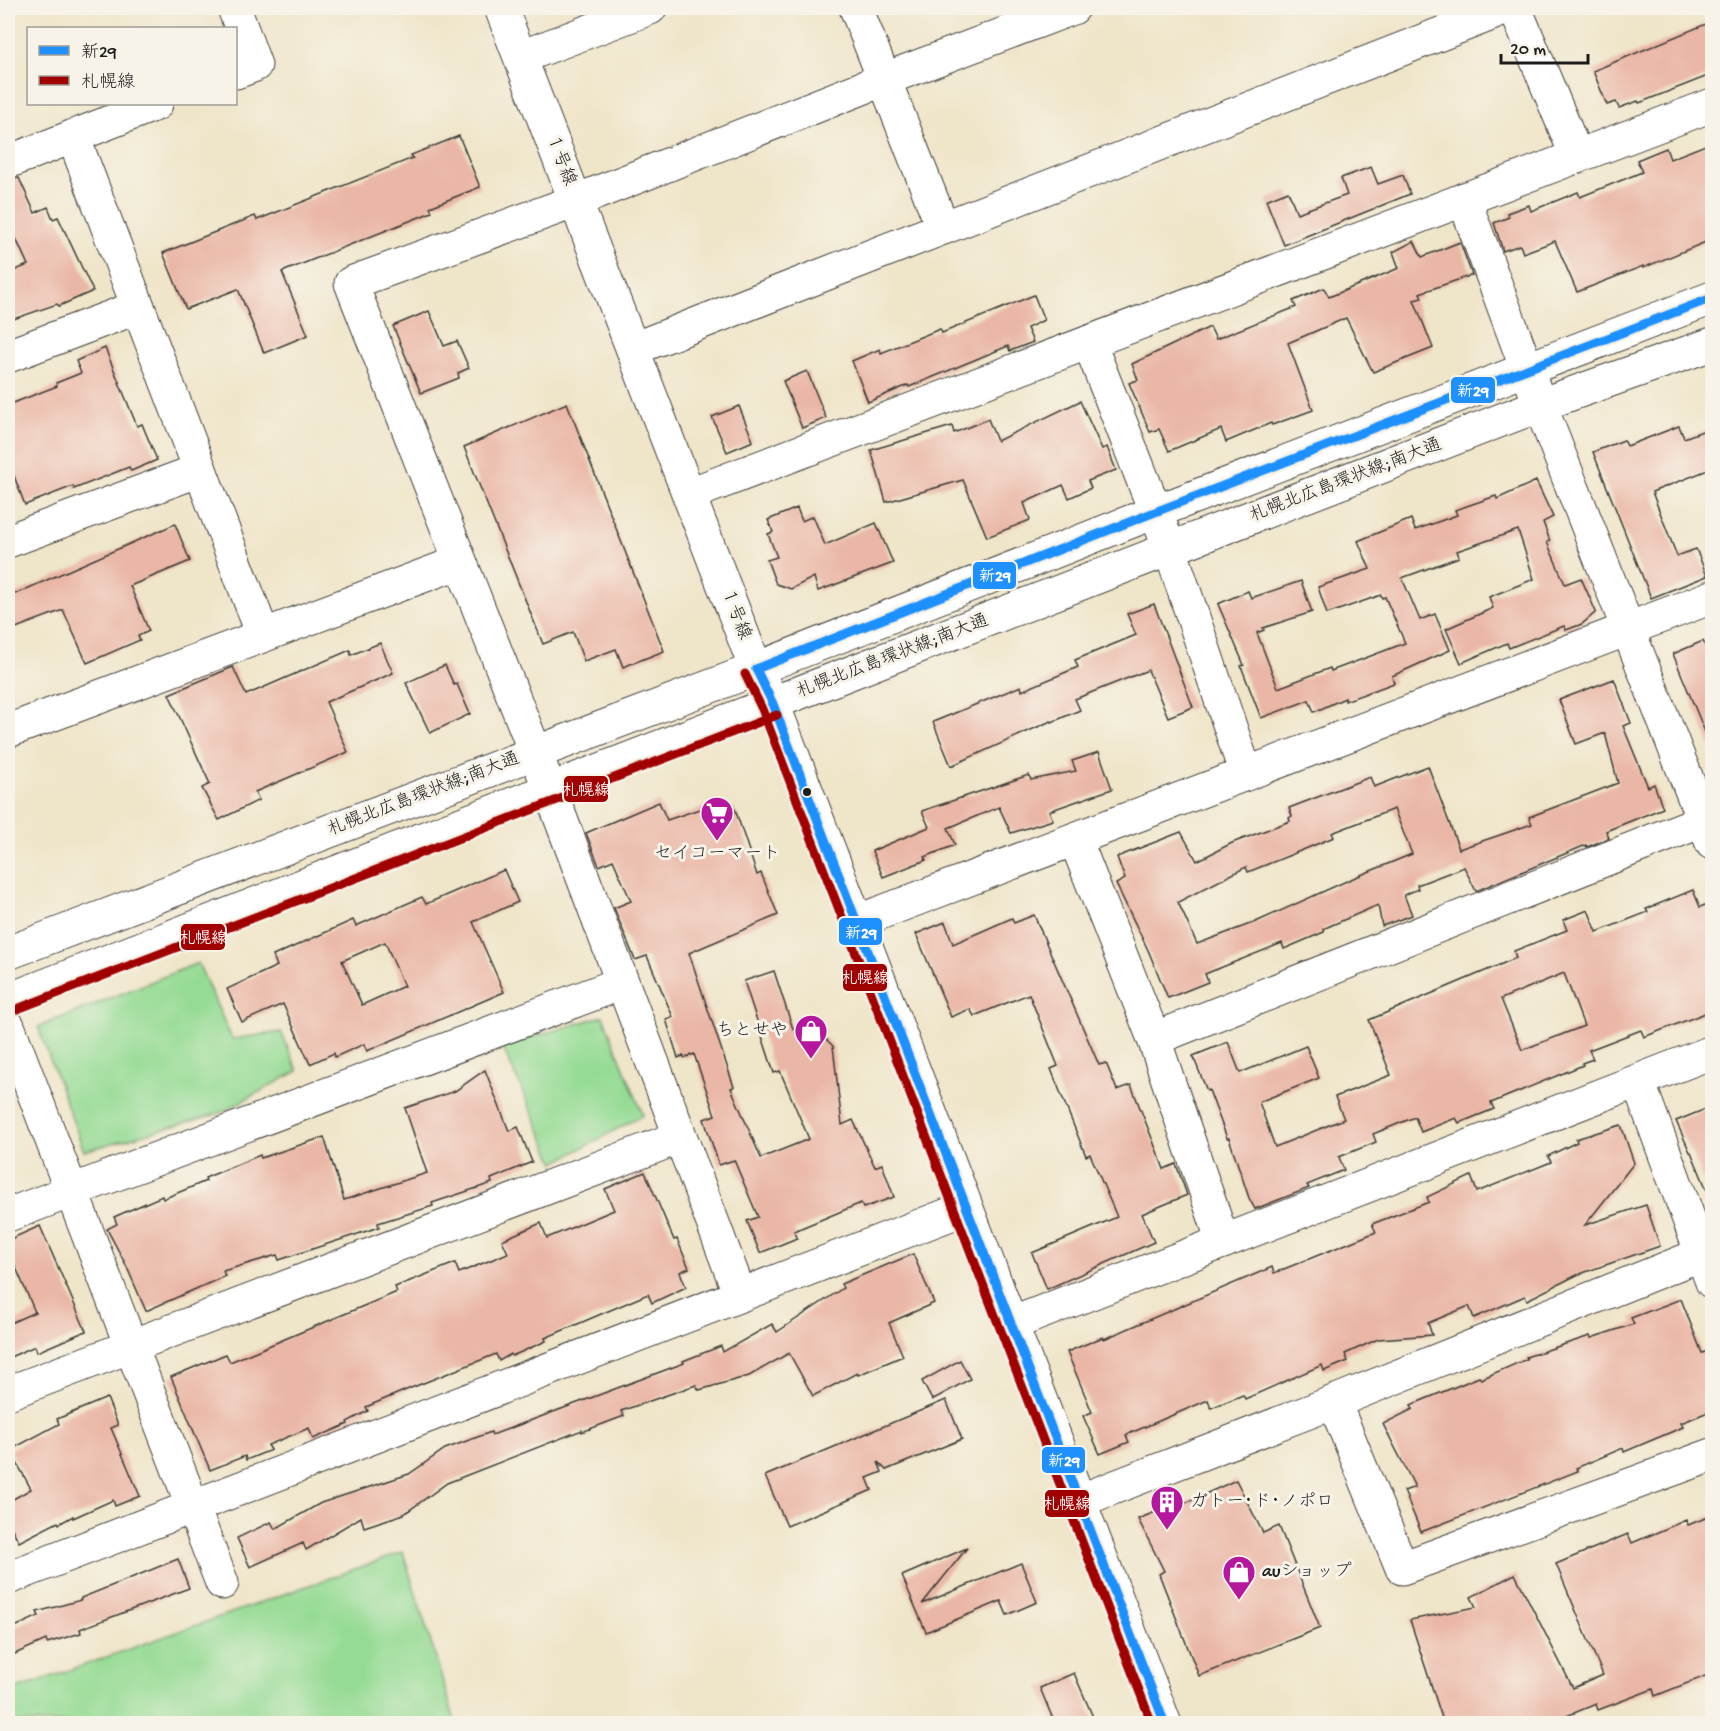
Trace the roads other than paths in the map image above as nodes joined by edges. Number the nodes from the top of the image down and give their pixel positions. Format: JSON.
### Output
{"nodes":[{"id":1,"x":234,"y":8,"type":"edge"},
{"id":2,"x":501,"y":8,"type":"edge"},
{"id":3,"x":650,"y":8,"type":"edge"},
{"id":4,"x":856,"y":8,"type":"edge"},
{"id":5,"x":1073,"y":8,"type":"edge"},
{"id":6,"x":1507,"y":8,"type":"edge"},
{"id":7,"x":1515,"y":8,"type":"edge"},
{"id":8,"x":521,"y":57,"type":"junction"},
{"id":9,"x":237,"y":72,"type":"edge"},
{"id":10,"x":885,"y":79,"type":"junction"},
{"id":11,"x":153,"y":105,"type":"edge"},
{"id":12,"x":1713,"y":105,"type":"edge"},
{"id":13,"x":73,"y":136,"type":"junction"},
{"id":14,"x":1577,"y":157,"type":"junction"},
{"id":15,"x":8,"y":162,"type":"edge"},
{"id":16,"x":1464,"y":199,"type":"junction"},
{"id":17,"x":576,"y":201,"type":"junction"},
{"id":18,"x":943,"y":228,"type":"junction"},
{"id":19,"x":1713,"y":298,"type":"edge"},
{"id":20,"x":138,"y":307,"type":"junction"},
{"id":21,"x":1089,"y":342,"type":"junction"},
{"id":22,"x":1713,"y":344,"type":"edge"},
{"id":23,"x":633,"y":349,"type":"junction"},
{"id":24,"x":8,"y":356,"type":"edge"},
{"id":25,"x":1528,"y":369,"type":"junction"},
{"id":26,"x":1540,"y":405,"type":"junction"},
{"id":27,"x":200,"y":470,"type":"junction"},
{"id":28,"x":690,"y":494,"type":"junction"},
{"id":29,"x":1155,"y":512,"type":"junction"},
{"id":30,"x":8,"y":541,"type":"edge"},
{"id":31,"x":1170,"y":549,"type":"junction"},
{"id":32,"x":460,"y":562,"type":"junction"},
{"id":33,"x":1713,"y":597,"type":"edge"},
{"id":34,"x":1629,"y":629,"type":"junction"},
{"id":35,"x":263,"y":635,"type":"junction"},
{"id":36,"x":756,"y":669,"type":"junction"},
{"id":37,"x":773,"y":704,"type":"junction"},
{"id":38,"x":8,"y":731,"type":"edge"},
{"id":39,"x":534,"y":753,"type":"junction"},
{"id":40,"x":1246,"y":774,"type":"junction"},
{"id":41,"x":550,"y":790,"type":"junction"},
{"id":42,"x":1710,"y":827,"type":"edge"},
{"id":43,"x":1075,"y":839,"type":"junction"},
{"id":44,"x":856,"y":922,"type":"junction"},
{"id":45,"x":8,"y":953,"type":"edge"},
{"id":46,"x":622,"y":983,"type":"junction"},
{"id":47,"x":8,"y":1000,"type":"edge"},
{"id":48,"x":8,"y":1026,"type":"edge"},
{"id":49,"x":1154,"y":1039,"type":"junction"},
{"id":50,"x":1713,"y":1052,"type":"edge"},
{"id":51,"x":1638,"y":1081,"type":"junction"},
{"id":52,"x":680,"y":1137,"type":"junction"},
{"id":53,"x":71,"y":1191,"type":"junction"},
{"id":54,"x":966,"y":1208,"type":"junction"},
{"id":55,"x":8,"y":1215,"type":"edge"},
{"id":56,"x":1223,"y":1242,"type":"junction"},
{"id":57,"x":1707,"y":1268,"type":"edge"},
{"id":58,"x":740,"y":1295,"type":"junction"},
{"id":59,"x":1011,"y":1324,"type":"junction"},
{"id":60,"x":130,"y":1346,"type":"junction"},
{"id":61,"x":8,"y":1393,"type":"edge"},
{"id":62,"x":1334,"y":1402,"type":"junction"},
{"id":63,"x":1713,"y":1455,"type":"edge"},
{"id":64,"x":1079,"y":1501,"type":"junction"},
{"id":65,"x":192,"y":1506,"type":"junction"},
{"id":66,"x":8,"y":1578,"type":"edge"},
{"id":67,"x":222,"y":1583,"type":"dead end"},
{"id":68,"x":1165,"y":1724,"type":"edge"}],
"edges":[{"from":1,"to":9,"type":"street"},
{"from":2,"to":8,"type":"street","name":"１号線"},
{"from":3,"to":8,"type":"street"},
{"from":4,"to":10,"type":"street"},
{"from":5,"to":10,"type":"street"},
{"from":6,"to":18,"type":"street"},
{"from":7,"to":14,"type":"street"},
{"from":8,"to":17,"type":"street","name":"１号線"},
{"from":10,"to":17,"type":"street"},
{"from":10,"to":18,"type":"street"},
{"from":11,"to":13,"type":"street"},
{"from":12,"to":14,"type":"street"},
{"from":13,"to":15,"type":"street"},
{"from":13,"to":20,"type":"street"},
{"from":14,"to":16,"type":"street"},
{"from":16,"to":21,"type":"street"},
{"from":16,"to":25,"type":"street"},
{"from":17,"to":23,"type":"street","name":"１号線"},
{"from":17,"to":32,"type":"street"},
{"from":18,"to":23,"type":"street"},
{"from":19,"to":25,"type":"street","name":"札幌北広島環状線;南大通"},
{"from":20,"to":24,"type":"street"},
{"from":20,"to":27,"type":"street"},
{"from":21,"to":28,"type":"street"},
{"from":21,"to":29,"type":"street"},
{"from":22,"to":26,"type":"street","name":"札幌北広島環状線;南大通"},
{"from":23,"to":28,"type":"street","name":"１号線"},
{"from":25,"to":26,"type":"street"},
{"from":25,"to":29,"type":"street","name":"札幌北広島環状線;南大通"},
{"from":26,"to":31,"type":"street","name":"札幌北広島環状線;南大通"},
{"from":26,"to":34,"type":"street"},
{"from":27,"to":30,"type":"street"},
{"from":27,"to":35,"type":"street"},
{"from":28,"to":36,"type":"street","name":"１号線"},
{"from":29,"to":31,"type":"street"},
{"from":29,"to":36,"type":"street","name":"札幌北広島環状線;南大通"},
{"from":31,"to":37,"type":"street","name":"札幌北広島環状線;南大通"},
{"from":31,"to":40,"type":"street"},
{"from":32,"to":35,"type":"street"},
{"from":32,"to":39,"type":"street"},
{"from":33,"to":34,"type":"street"},
{"from":34,"to":40,"type":"street"},
{"from":34,"to":42,"type":"street"},
{"from":35,"to":38,"type":"street"},
{"from":36,"to":37,"type":"street","name":"１号線"},
{"from":36,"to":39,"type":"street","name":"札幌北広島環状線;南大通"},
{"from":37,"to":41,"type":"street","name":"札幌北広島環状線;南大通"},
{"from":37,"to":44,"type":"street","name":"１号線"},
{"from":39,"to":41,"type":"street"},
{"from":39,"to":45,"type":"street","name":"札幌北広島環状線;南大通"},
{"from":40,"to":43,"type":"street"},
{"from":41,"to":46,"type":"street"},
{"from":41,"to":47,"type":"street","name":"札幌北広島環状線;南大通"},
{"from":42,"to":49,"type":"street"},
{"from":43,"to":44,"type":"street"},
{"from":43,"to":49,"type":"street"},
{"from":44,"to":54,"type":"street","name":"１号線"},
{"from":46,"to":52,"type":"street"},
{"from":46,"to":53,"type":"street"},
{"from":48,"to":53,"type":"street"},
{"from":49,"to":56,"type":"street"},
{"from":50,"to":51,"type":"street"},
{"from":51,"to":56,"type":"street"},
{"from":51,"to":57,"type":"street"},
{"from":52,"to":58,"type":"street"},
{"from":52,"to":60,"type":"street"},
{"from":53,"to":55,"type":"street"},
{"from":53,"to":60,"type":"street"},
{"from":54,"to":58,"type":"street"},
{"from":54,"to":59,"type":"street","name":"１号線"},
{"from":56,"to":59,"type":"street"},
{"from":57,"to":62,"type":"street"},
{"from":58,"to":65,"type":"street"},
{"from":59,"to":64,"type":"street","name":"１号線"},
{"from":60,"to":61,"type":"street"},
{"from":60,"to":65,"type":"street"},
{"from":62,"to":63,"type":"street"},
{"from":62,"to":64,"type":"street"},
{"from":64,"to":68,"type":"street","name":"１号線"},
{"from":65,"to":66,"type":"street"},
{"from":65,"to":67,"type":"street"}]}
